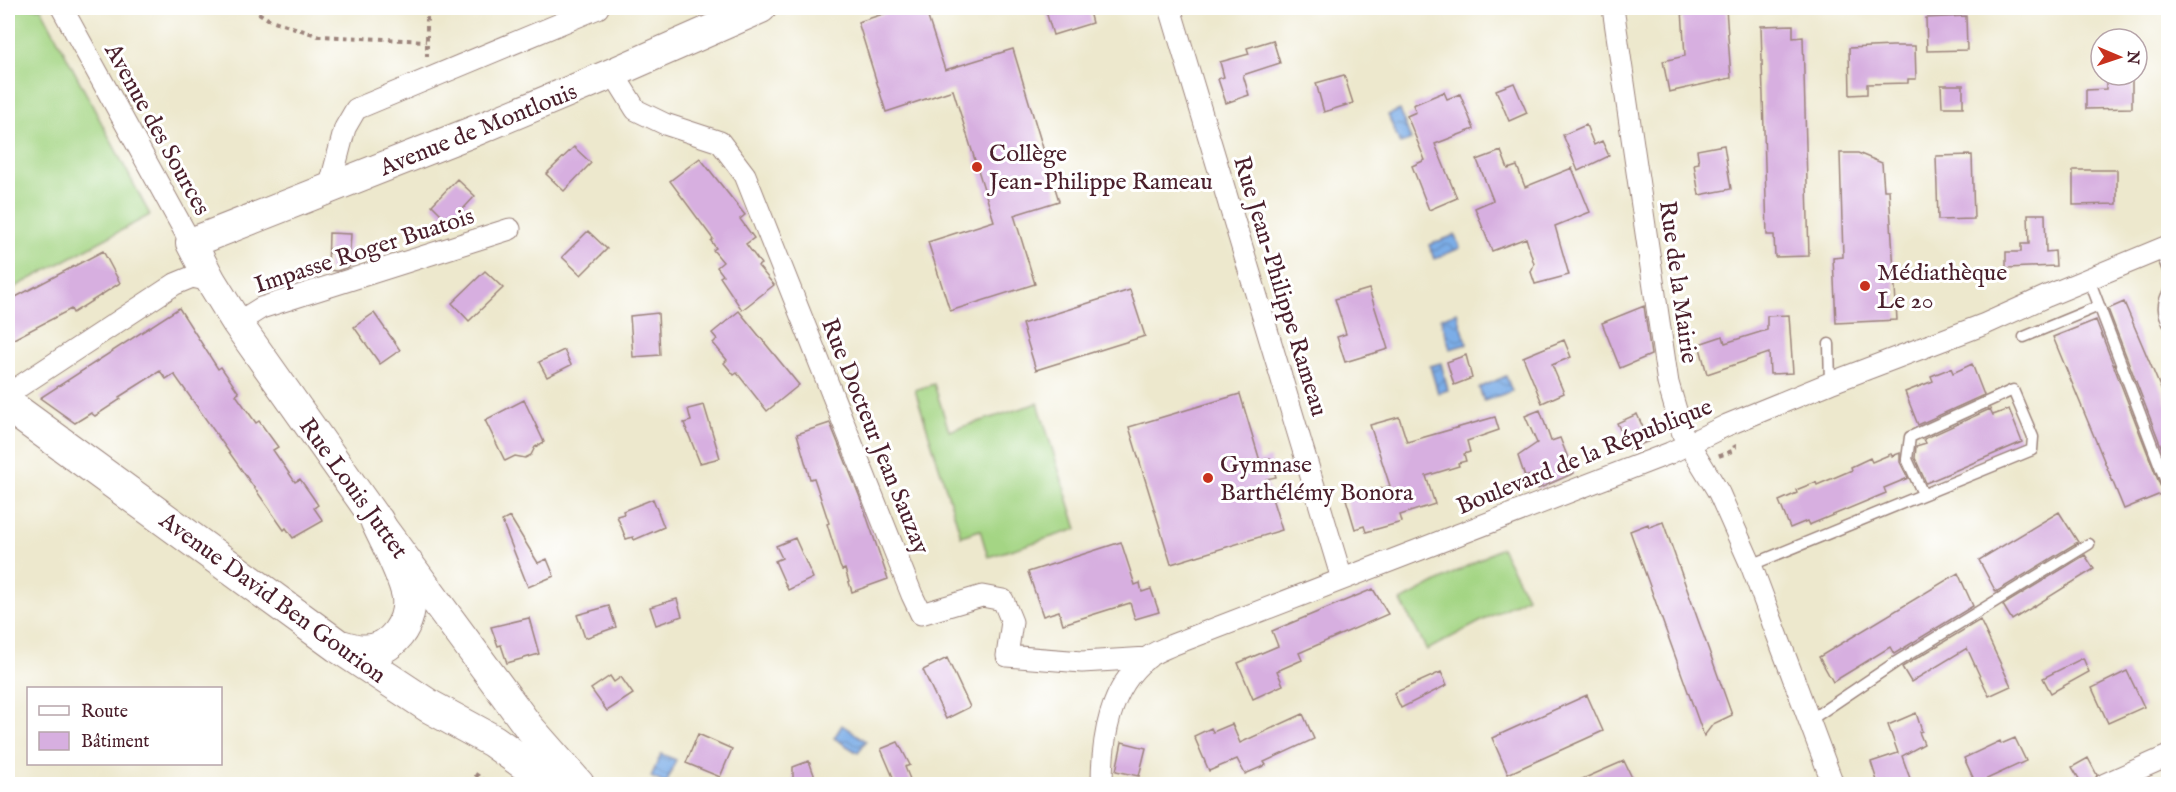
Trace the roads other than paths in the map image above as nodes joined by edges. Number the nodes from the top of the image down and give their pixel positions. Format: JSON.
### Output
{"nodes":[{"id":1,"x":62,"y":8,"type":"edge"},
{"id":2,"x":598,"y":8,"type":"edge"},
{"id":3,"x":761,"y":8,"type":"edge"},
{"id":4,"x":1170,"y":8,"type":"edge"},
{"id":5,"x":1613,"y":8,"type":"edge"},
{"id":6,"x":613,"y":73,"type":"junction"},
{"id":7,"x":329,"y":189,"type":"junction"},
{"id":8,"x":510,"y":229,"type":"dead end"},
{"id":9,"x":191,"y":243,"type":"junction"},
{"id":10,"x":2164,"y":248,"type":"edge"},
{"id":11,"x":2169,"y":270,"type":"edge"},
{"id":12,"x":2089,"y":279,"type":"junction"},
{"id":13,"x":211,"y":281,"type":"junction"},
{"id":14,"x":2169,"y":293,"type":"edge"},
{"id":15,"x":2099,"y":306,"type":"junction"},
{"id":16,"x":237,"y":323,"type":"junction"},
{"id":17,"x":2169,"y":323,"type":"edge"},
{"id":18,"x":2024,"y":337,"type":"dead end"},
{"id":19,"x":1829,"y":344,"type":"dead end"},
{"id":20,"x":1830,"y":383,"type":"junction"},
{"id":21,"x":8,"y":394,"type":"edge"},
{"id":22,"x":8,"y":405,"type":"edge"},
{"id":23,"x":1690,"y":445,"type":"junction"},
{"id":24,"x":8,"y":448,"type":"edge"},
{"id":25,"x":2169,"y":487,"type":"edge"},
{"id":26,"x":1923,"y":494,"type":"junction"},
{"id":27,"x":377,"y":521,"type":"junction"},
{"id":28,"x":2090,"y":544,"type":"dead end"},
{"id":29,"x":1751,"y":565,"type":"junction"},
{"id":30,"x":1342,"y":579,"type":"junction"},
{"id":31,"x":338,"y":646,"type":"junction"},
{"id":32,"x":1148,"y":658,"type":"junction"},
{"id":33,"x":1810,"y":720,"type":"junction"},
{"id":34,"x":528,"y":726,"type":"junction"},
{"id":35,"x":2169,"y":756,"type":"edge"},
{"id":36,"x":549,"y":782,"type":"edge"},
{"id":37,"x":579,"y":784,"type":"edge"},
{"id":38,"x":1102,"y":784,"type":"edge"},
{"id":39,"x":1833,"y":784,"type":"edge"},
{"id":40,"x":2106,"y":784,"type":"edge"}],
"edges":[{"from":1,"to":9,"type":"street","name":"Avenue des Sources"},
{"from":2,"to":7,"type":"street"},
{"from":3,"to":6,"type":"street","name":"Avenue de Montlouis"},
{"from":4,"to":30,"type":"street","name":"Rue Jean-Philippe Rameau"},
{"from":5,"to":23,"type":"street","name":"Rue de la Mairie"},
{"from":6,"to":7,"type":"street","name":"Avenue de Montlouis"},
{"from":6,"to":32,"type":"street","name":"Rue Docteur Jean Sauzay"},
{"from":7,"to":9,"type":"street","name":"Avenue de Montlouis"},
{"from":8,"to":16,"type":"street","name":"Impasse Roger Buatois"},
{"from":9,"to":13,"type":"street","name":"Rue Louis Juttet"},
{"from":10,"to":11,"type":"lane"},
{"from":10,"to":12,"type":"street","name":"Boulevard de la République"},
{"from":12,"to":15,"type":"lane"},
{"from":12,"to":20,"type":"street","name":"Boulevard de la République"},
{"from":13,"to":16,"type":"street","name":"Rue Louis Juttet"},
{"from":13,"to":21,"type":"street"},
{"from":14,"to":17,"type":"lane"},
{"from":15,"to":18,"type":"lane"},
{"from":15,"to":25,"type":"lane"},
{"from":16,"to":27,"type":"street","name":"Rue Louis Juttet"},
{"from":19,"to":20,"type":"lane"},
{"from":20,"to":23,"type":"street","name":"Boulevard de la République"},
{"from":22,"to":31,"type":"main road","name":"Avenue David Ben Gourion"},
{"from":23,"to":29,"type":"street","name":"Rue de la Mairie"},
{"from":23,"to":30,"type":"street","name":"Boulevard de la République"},
{"from":24,"to":36,"type":"main road","name":"Avenue David Ben Gourion"},
{"from":26,"to":26,"type":"lane"},
{"from":26,"to":29,"type":"lane"},
{"from":27,"to":31,"type":"main road"},
{"from":27,"to":34,"type":"street","name":"Rue Louis Juttet"},
{"from":28,"to":33,"type":"lane"},
{"from":29,"to":33,"type":"street","name":"Rue de la Mairie"},
{"from":30,"to":32,"type":"street","name":"Boulevard de la République"},
{"from":31,"to":36,"type":"main road","name":"Avenue David Ben Gourion"},
{"from":32,"to":38,"type":"street","name":"Boulevard de la République"},
{"from":33,"to":39,"type":"street","name":"Rue de la Mairie"},
{"from":34,"to":36,"type":"street","name":"Rue Louis Juttet"},
{"from":34,"to":37,"type":"street","name":"Rue Louis Juttet"},
{"from":35,"to":40,"type":"street"}]}
